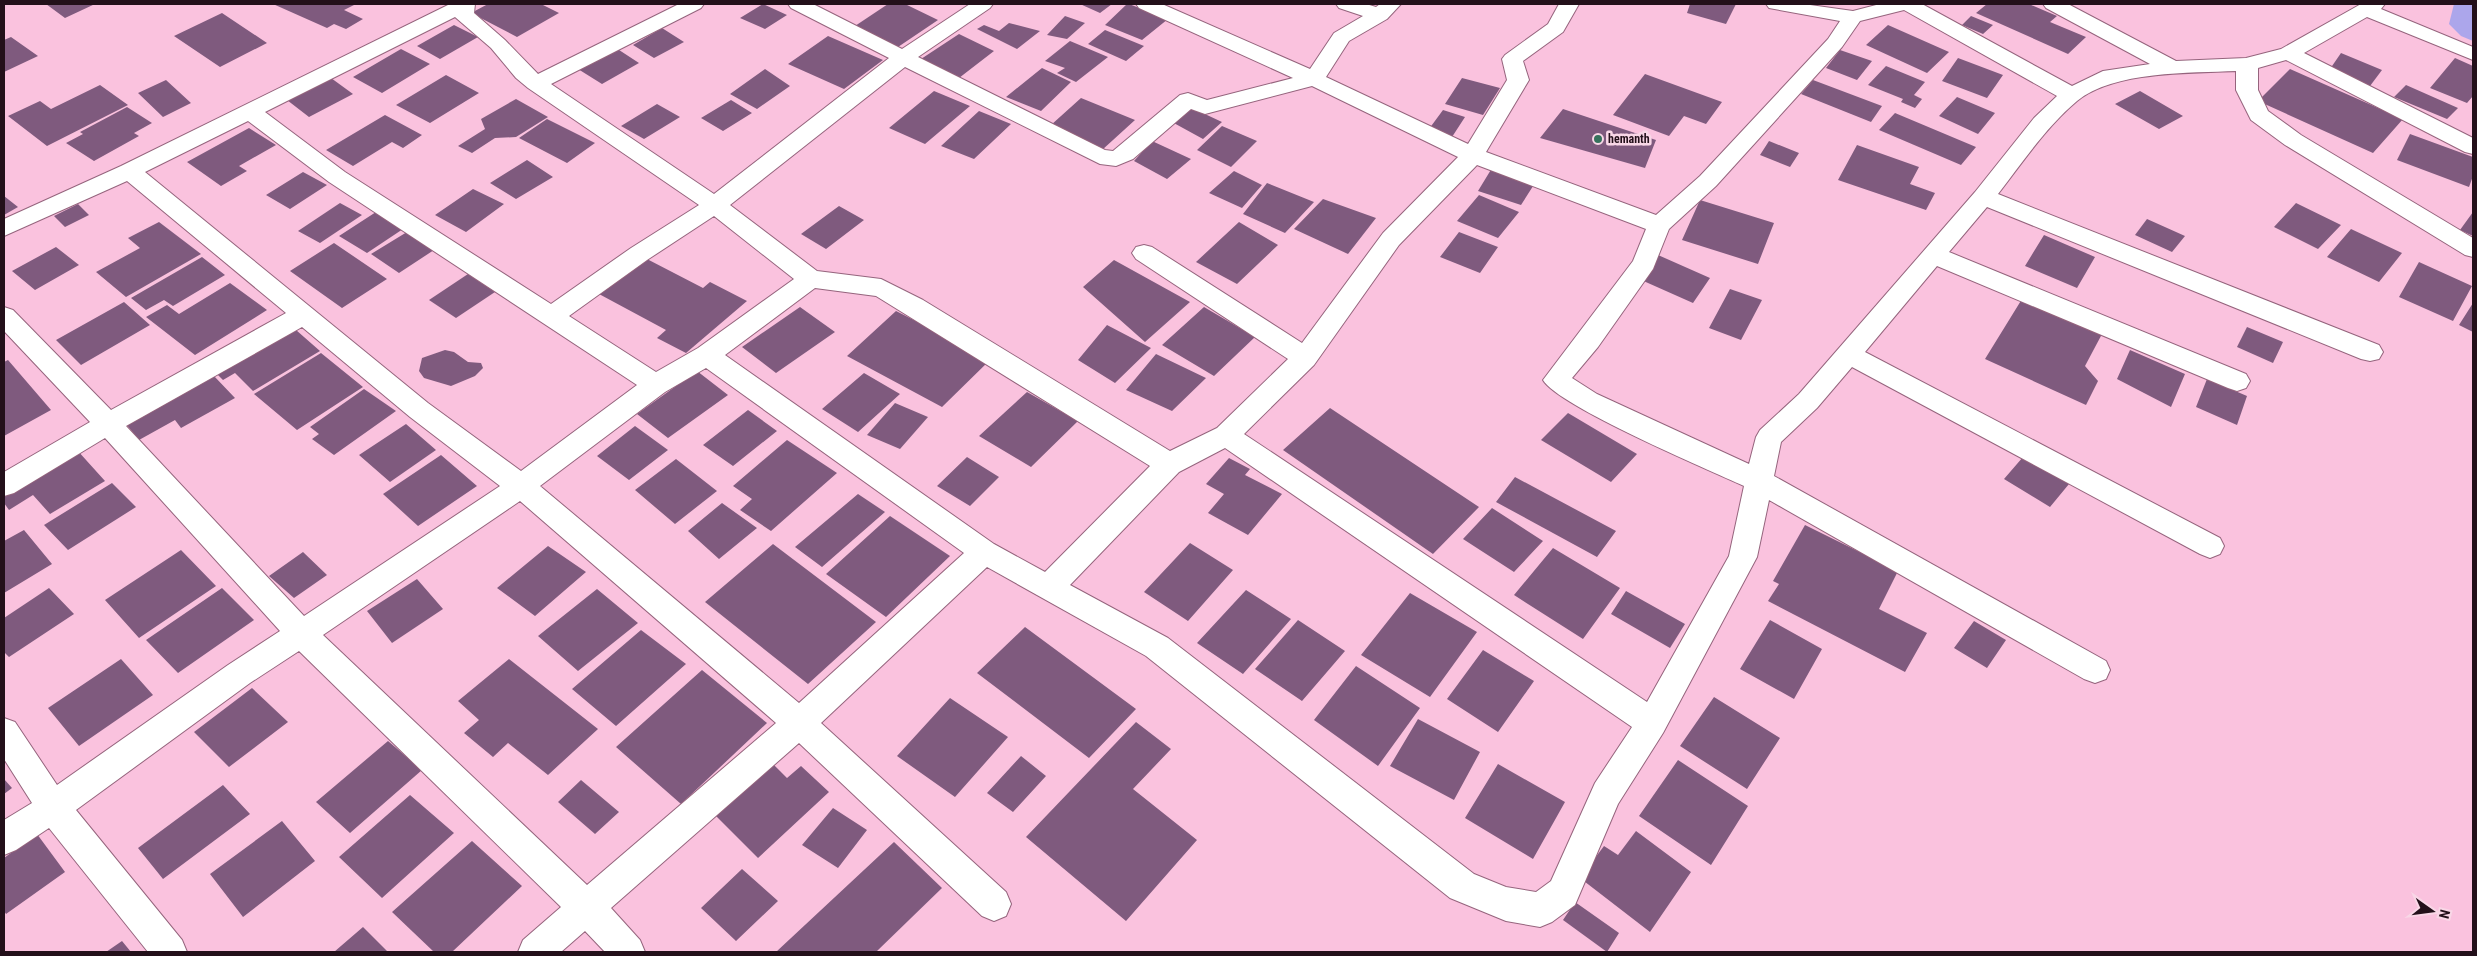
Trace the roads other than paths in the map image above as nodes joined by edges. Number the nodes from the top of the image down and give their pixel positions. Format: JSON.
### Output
{"nodes":[{"id":1,"x":464,"y":4,"type":"edge"},
{"id":2,"x":694,"y":4,"type":"edge"},
{"id":3,"x":798,"y":4,"type":"edge"},
{"id":4,"x":983,"y":4,"type":"edge"},
{"id":5,"x":1146,"y":4,"type":"edge"},
{"id":6,"x":1346,"y":4,"type":"edge"},
{"id":7,"x":1569,"y":4,"type":"edge"},
{"id":8,"x":1776,"y":4,"type":"edge"},
{"id":9,"x":1903,"y":4,"type":"edge"},
{"id":10,"x":1908,"y":4,"type":"edge"},
{"id":11,"x":2053,"y":4,"type":"edge"},
{"id":12,"x":2371,"y":7,"type":"edge"},
{"id":13,"x":1385,"y":10,"type":"edge"},
{"id":14,"x":1853,"y":17,"type":"junction"},
{"id":15,"x":2288,"y":53,"type":"junction"},
{"id":16,"x":2473,"y":54,"type":"edge"},
{"id":17,"x":904,"y":57,"type":"junction"},
{"id":18,"x":2247,"y":64,"type":"junction"},
{"id":19,"x":2172,"y":67,"type":"junction"},
{"id":20,"x":1314,"y":79,"type":"junction"},
{"id":21,"x":536,"y":83,"type":"junction"},
{"id":22,"x":2071,"y":95,"type":"junction"},
{"id":23,"x":251,"y":112,"type":"junction"},
{"id":24,"x":2473,"y":147,"type":"edge"},
{"id":25,"x":1473,"y":155,"type":"junction"},
{"id":26,"x":129,"y":171,"type":"junction"},
{"id":27,"x":1983,"y":197,"type":"junction"},
{"id":28,"x":715,"y":205,"type":"junction"},
{"id":29,"x":1659,"y":224,"type":"junction"},
{"id":30,"x":4,"y":228,"type":"edge"},
{"id":31,"x":2473,"y":248,"type":"edge"},
{"id":32,"x":1144,"y":253,"type":"dead end"},
{"id":33,"x":1933,"y":255,"type":"junction"},
{"id":34,"x":811,"y":279,"type":"junction"},
{"id":35,"x":303,"y":315,"type":"junction"},
{"id":36,"x":4,"y":316,"type":"edge"},
{"id":37,"x":552,"y":316,"type":"junction"},
{"id":38,"x":2370,"y":352,"type":"dead end"},
{"id":39,"x":1848,"y":354,"type":"junction"},
{"id":40,"x":707,"y":355,"type":"junction"},
{"id":41,"x":1305,"y":358,"type":"junction"},
{"id":42,"x":2237,"y":381,"type":"dead end"},
{"id":43,"x":656,"y":385,"type":"junction"},
{"id":44,"x":108,"y":424,"type":"junction"},
{"id":45,"x":1226,"y":435,"type":"junction"},
{"id":46,"x":1168,"y":464,"type":"junction"},
{"id":47,"x":1761,"y":482,"type":"junction"},
{"id":48,"x":4,"y":485,"type":"edge"},
{"id":49,"x":521,"y":486,"type":"junction"},
{"id":50,"x":2210,"y":546,"type":"dead end"},
{"id":51,"x":984,"y":552,"type":"junction"},
{"id":52,"x":1049,"y":587,"type":"junction"},
{"id":53,"x":302,"y":634,"type":"junction"},
{"id":54,"x":2095,"y":670,"type":"dead end"},
{"id":55,"x":799,"y":723,"type":"junction"},
{"id":56,"x":1652,"y":723,"type":"junction"},
{"id":57,"x":4,"y":732,"type":"edge"},
{"id":58,"x":53,"y":807,"type":"junction"},
{"id":59,"x":4,"y":839,"type":"edge"},
{"id":60,"x":994,"y":904,"type":"dead end"},
{"id":61,"x":587,"y":908,"type":"junction"},
{"id":62,"x":170,"y":952,"type":"edge"},
{"id":63,"x":536,"y":952,"type":"edge"},
{"id":64,"x":628,"y":952,"type":"edge"}],
"edges":[{"from":1,"to":21,"type":"street"},
{"from":1,"to":23,"type":"street"},
{"from":2,"to":21,"type":"street"},
{"from":3,"to":17,"type":"street"},
{"from":4,"to":17,"type":"street"},
{"from":5,"to":20,"type":"street"},
{"from":6,"to":13,"type":"street"},
{"from":7,"to":25,"type":"street"},
{"from":8,"to":14,"type":"street"},
{"from":9,"to":14,"type":"street"},
{"from":10,"to":22,"type":"street"},
{"from":11,"to":19,"type":"street"},
{"from":12,"to":15,"type":"street"},
{"from":12,"to":16,"type":"street"},
{"from":13,"to":20,"type":"street"},
{"from":14,"to":29,"type":"street"},
{"from":15,"to":18,"type":"street"},
{"from":15,"to":24,"type":"street"},
{"from":17,"to":20,"type":"street"},
{"from":17,"to":28,"type":"street"},
{"from":18,"to":19,"type":"street"},
{"from":18,"to":31,"type":"street"},
{"from":19,"to":22,"type":"street"},
{"from":20,"to":25,"type":"street"},
{"from":21,"to":28,"type":"street"},
{"from":22,"to":27,"type":"street"},
{"from":23,"to":26,"type":"street"},
{"from":23,"to":37,"type":"street"},
{"from":25,"to":29,"type":"street"},
{"from":25,"to":41,"type":"street"},
{"from":26,"to":30,"type":"street"},
{"from":26,"to":35,"type":"street"},
{"from":27,"to":33,"type":"street"},
{"from":27,"to":38,"type":"street"},
{"from":28,"to":34,"type":"street"},
{"from":28,"to":37,"type":"street"},
{"from":29,"to":47,"type":"street"},
{"from":32,"to":41,"type":"street"},
{"from":33,"to":39,"type":"street"},
{"from":33,"to":42,"type":"street"},
{"from":34,"to":40,"type":"street"},
{"from":34,"to":46,"type":"street"},
{"from":35,"to":44,"type":"street"},
{"from":35,"to":49,"type":"street"},
{"from":36,"to":44,"type":"street"},
{"from":37,"to":43,"type":"street"},
{"from":39,"to":47,"type":"street"},
{"from":39,"to":50,"type":"street"},
{"from":40,"to":43,"type":"street"},
{"from":40,"to":51,"type":"street"},
{"from":41,"to":45,"type":"street"},
{"from":43,"to":49,"type":"street"},
{"from":44,"to":48,"type":"street"},
{"from":44,"to":53,"type":"street"},
{"from":45,"to":46,"type":"street"},
{"from":45,"to":56,"type":"street"},
{"from":46,"to":52,"type":"street"},
{"from":47,"to":54,"type":"street"},
{"from":47,"to":56,"type":"street"},
{"from":49,"to":53,"type":"street"},
{"from":49,"to":55,"type":"street"},
{"from":51,"to":52,"type":"street"},
{"from":51,"to":55,"type":"street"},
{"from":52,"to":56,"type":"street"},
{"from":53,"to":58,"type":"street"},
{"from":53,"to":61,"type":"street"},
{"from":55,"to":60,"type":"street"},
{"from":55,"to":61,"type":"street"},
{"from":57,"to":58,"type":"street"},
{"from":58,"to":59,"type":"street"},
{"from":58,"to":62,"type":"street"},
{"from":61,"to":63,"type":"street"},
{"from":61,"to":64,"type":"street"}]}
